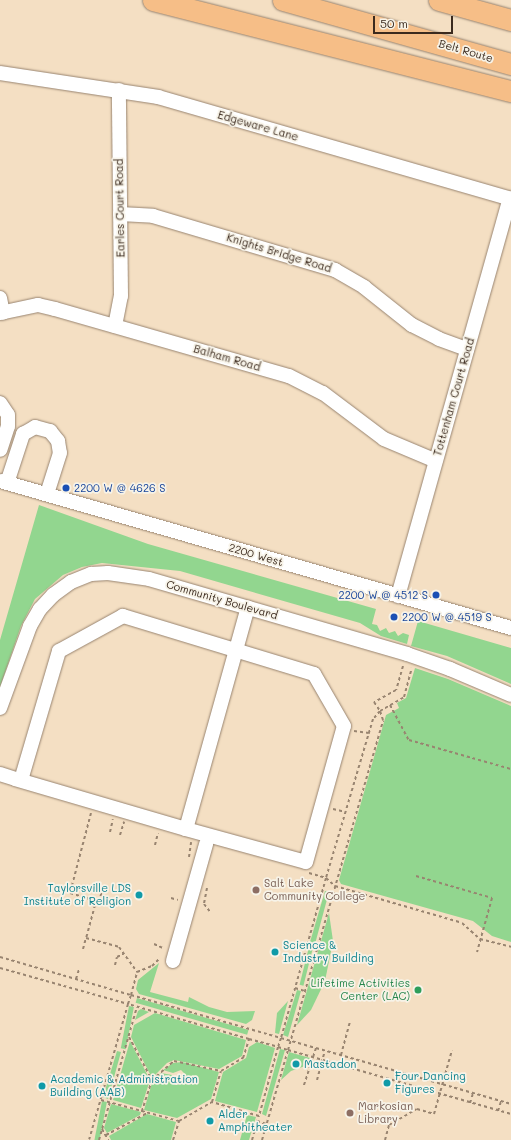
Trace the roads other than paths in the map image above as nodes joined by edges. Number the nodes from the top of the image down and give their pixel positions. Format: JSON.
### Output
{"nodes":[{"id":1,"x":153,"y":0,"type":"edge"},
{"id":2,"x":283,"y":0,"type":"edge"},
{"id":3,"x":439,"y":0,"type":"edge"},
{"id":4,"x":511,"y":20,"type":"edge"},
{"id":5,"x":511,"y":64,"type":"edge"},
{"id":6,"x":0,"y":73,"type":"edge"},
{"id":7,"x":119,"y":90,"type":"junction"},
{"id":8,"x":511,"y":91,"type":"edge"},
{"id":9,"x":510,"y":198,"type":"edge"},
{"id":10,"x":120,"y":214,"type":"junction"},
{"id":11,"x":0,"y":298,"type":"edge"},
{"id":12,"x":1,"y":313,"type":"edge"},
{"id":13,"x":115,"y":326,"type":"junction"},
{"id":14,"x":468,"y":349,"type":"junction"},
{"id":15,"x":0,"y":403,"type":"edge"},
{"id":16,"x":0,"y":450,"type":"edge"},
{"id":17,"x":436,"y":461,"type":"junction"},
{"id":18,"x":3,"y":482,"type":"edge"},
{"id":19,"x":47,"y":494,"type":"junction"},
{"id":20,"x":398,"y":596,"type":"junction"},
{"id":21,"x":248,"y":608,"type":"junction"},
{"id":22,"x":511,"y":628,"type":"edge"},
{"id":23,"x":236,"y":648,"type":"junction"},
{"id":24,"x":511,"y":695,"type":"edge"},
{"id":25,"x":0,"y":708,"type":"edge"},
{"id":26,"x":0,"y":774,"type":"edge"},
{"id":27,"x":21,"y":780,"type":"junction"},
{"id":28,"x":189,"y":834,"type":"junction"},
{"id":29,"x":206,"y":844,"type":"dead end"},
{"id":30,"x":173,"y":961,"type":"dead end"}],
"edges":[{"from":1,"to":8,"type":"highway"},
{"from":2,"to":5,"type":"highway","name":"Belt Route"},
{"from":3,"to":4,"type":"highway"},
{"from":6,"to":7,"type":"street","name":"Edgeware Lane"},
{"from":7,"to":9,"type":"street","name":"Edgeware Lane"},
{"from":7,"to":10,"type":"street","name":"Earles Court Road"},
{"from":9,"to":14,"type":"street","name":"Tottenham Court Road"},
{"from":10,"to":13,"type":"street","name":"Earles Court Road"},
{"from":10,"to":14,"type":"street","name":"Knights Bridge Road"},
{"from":11,"to":12,"type":"street"},
{"from":12,"to":13,"type":"street","name":"Balham Road"},
{"from":13,"to":17,"type":"street","name":"Balham Road"},
{"from":14,"to":17,"type":"street","name":"Tottenham Court Road"},
{"from":15,"to":16,"type":"street"},
{"from":17,"to":20,"type":"street","name":"Tottenham Court Road"},
{"from":18,"to":19,"type":"street","name":"2200 West"},
{"from":18,"to":19,"type":"street"},
{"from":19,"to":20,"type":"street","name":"2200 West"},
{"from":20,"to":22,"type":"street","name":"2200 West"},
{"from":21,"to":23,"type":"street"},
{"from":21,"to":24,"type":"street","name":"Community Boulevard"},
{"from":21,"to":25,"type":"street","name":"Community Boulevard"},
{"from":23,"to":27,"type":"street"},
{"from":23,"to":28,"type":"street"},
{"from":23,"to":28,"type":"street"},
{"from":26,"to":27,"type":"street"},
{"from":27,"to":28,"type":"street"},
{"from":29,"to":30,"type":"street"}]}
